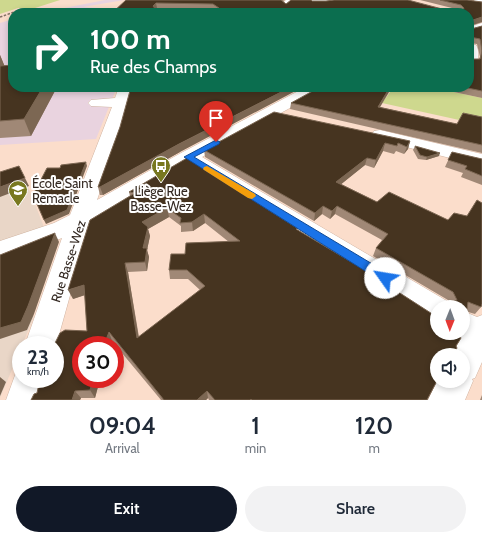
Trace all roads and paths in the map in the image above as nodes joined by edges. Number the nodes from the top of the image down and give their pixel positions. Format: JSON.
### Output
{"nodes":[{"id":1,"x":206,"y":0,"type":"edge"},
{"id":2,"x":308,"y":0,"type":"edge"},
{"id":3,"x":336,"y":0,"type":"edge"},
{"id":4,"x":175,"y":8,"type":"edge"},
{"id":5,"x":308,"y":92,"type":"edge"},
{"id":6,"x":123,"y":94,"type":"edge"},
{"id":7,"x":96,"y":103,"type":"dead end"},
{"id":8,"x":272,"y":112,"type":"junction"},
{"id":9,"x":295,"y":117,"type":"edge"},
{"id":10,"x":365,"y":132,"type":"edge"},
{"id":11,"x":188,"y":157,"type":"junction"},
{"id":12,"x":482,"y":160,"type":"edge"},
{"id":13,"x":81,"y":219,"type":"junction"},
{"id":14,"x":0,"y":251,"type":"edge"},
{"id":15,"x":430,"y":306,"type":"edge"},
{"id":16,"x":475,"y":330,"type":"edge"},
{"id":17,"x":44,"y":336,"type":"edge"},
{"id":18,"x":469,"y":348,"type":"edge"},
{"id":19,"x":27,"y":388,"type":"edge"},
{"id":20,"x":452,"y":388,"type":"edge"},
{"id":21,"x":24,"y":400,"type":"edge"},
{"id":22,"x":446,"y":400,"type":"edge"}],
"edges":[{"from":1,"to":4,"type":"street"},
{"from":2,"to":3,"type":"street"},
{"from":5,"to":8,"type":"street"},
{"from":6,"to":7,"type":"street"},
{"from":6,"to":13,"type":"street","name":"Rue Basse-Wez"},
{"from":8,"to":9,"type":"street"},
{"from":8,"to":11,"type":"street"},
{"from":10,"to":12,"type":"street"},
{"from":11,"to":13,"type":"street"},
{"from":11,"to":15,"type":"street"},
{"from":13,"to":14,"type":"street"},
{"from":13,"to":17,"type":"street","name":"Rue Basse-Wez"},
{"from":16,"to":18,"type":"street"},
{"from":19,"to":21,"type":"street"},
{"from":20,"to":22,"type":"street"}]}
